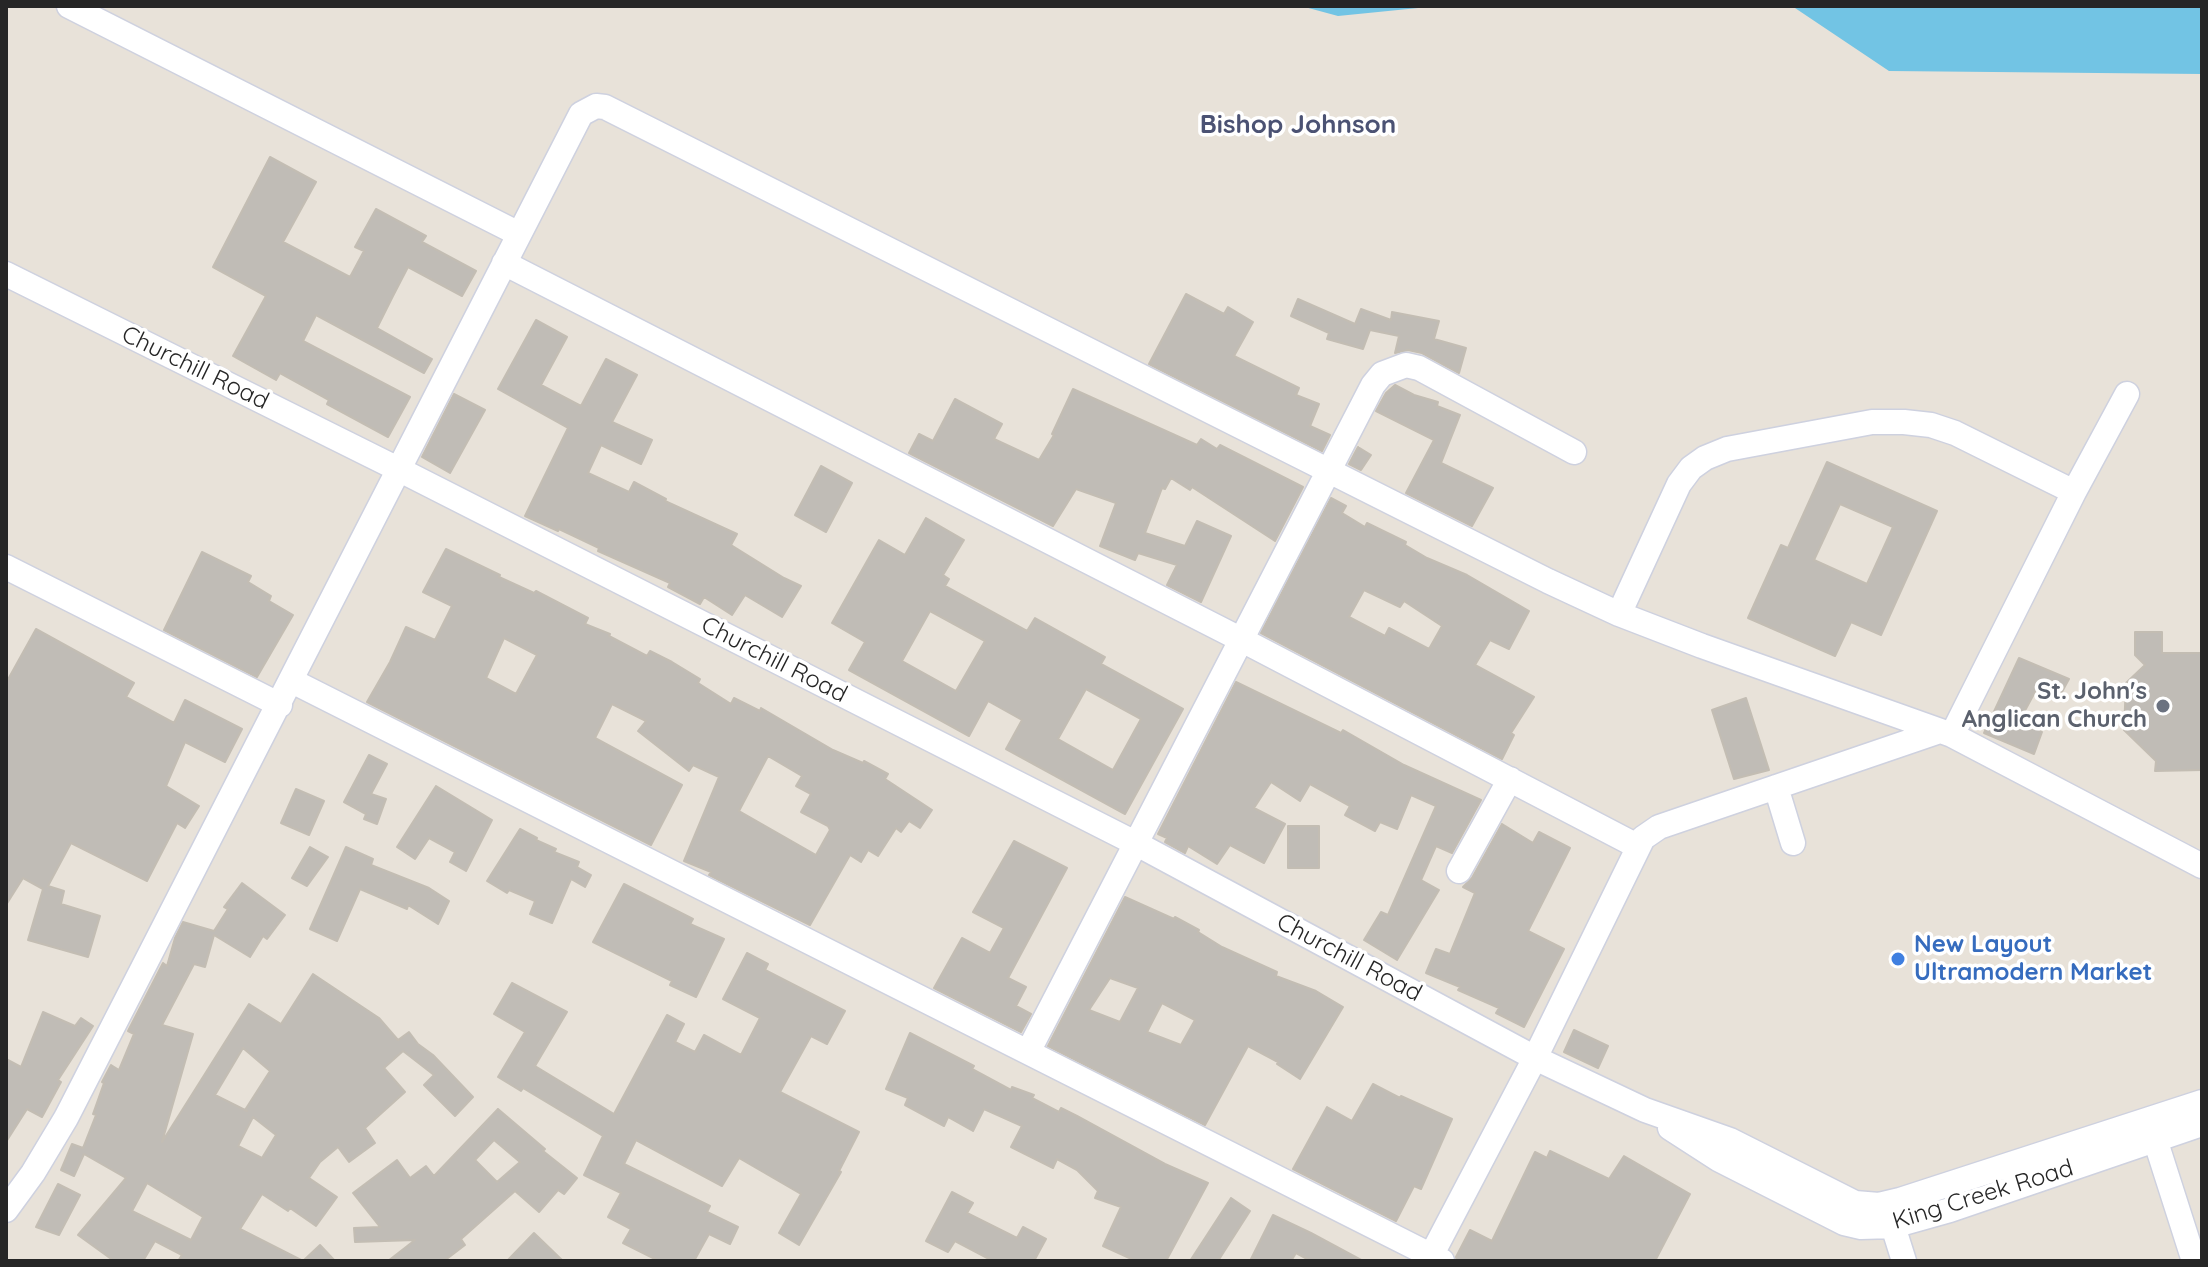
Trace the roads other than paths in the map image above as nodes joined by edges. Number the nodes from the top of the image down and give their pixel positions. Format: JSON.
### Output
{"nodes":[{"id":1,"x":69,"y":6,"type":"edge"},
{"id":2,"x":519,"y":234,"type":"junction"},
{"id":3,"x":504,"y":263,"type":"junction"},
{"id":4,"x":6,"y":274,"type":"edge"},
{"id":5,"x":2127,"y":394,"type":"dead end"},
{"id":6,"x":1574,"y":452,"type":"dead end"},
{"id":7,"x":1329,"y":469,"type":"junction"},
{"id":8,"x":400,"y":470,"type":"junction"},
{"id":9,"x":2074,"y":492,"type":"junction"},
{"id":10,"x":6,"y":567,"type":"edge"},
{"id":11,"x":1619,"y":614,"type":"junction"},
{"id":12,"x":1242,"y":640,"type":"junction"},
{"id":13,"x":292,"y":681,"type":"junction"},
{"id":14,"x":280,"y":705,"type":"junction"},
{"id":15,"x":1946,"y":733,"type":"junction"},
{"id":16,"x":1510,"y":779,"type":"junction"},
{"id":17,"x":1776,"y":787,"type":"junction"},
{"id":18,"x":1793,"y":843,"type":"dead end"},
{"id":19,"x":1137,"y":844,"type":"junction"},
{"id":20,"x":1637,"y":846,"type":"junction"},
{"id":21,"x":2202,"y":866,"type":"edge"},
{"id":22,"x":1459,"y":871,"type":"dead end"},
{"id":23,"x":1028,"y":1052,"type":"junction"},
{"id":24,"x":1535,"y":1058,"type":"junction"},
{"id":25,"x":2202,"y":1102,"type":"edge"},
{"id":26,"x":1645,"y":1110,"type":"junction"},
{"id":27,"x":2202,"y":1124,"type":"edge"},
{"id":28,"x":2155,"y":1139,"type":"junction"},
{"id":29,"x":6,"y":1210,"type":"edge"},
{"id":30,"x":1893,"y":1226,"type":"junction"},
{"id":31,"x":1430,"y":1257,"type":"edge"},
{"id":32,"x":1904,"y":1261,"type":"edge"},
{"id":33,"x":2194,"y":1261,"type":"edge"}],
"edges":[{"from":1,"to":2,"type":"street"},
{"from":2,"to":3,"type":"street"},
{"from":2,"to":7,"type":"street"},
{"from":3,"to":8,"type":"street"},
{"from":3,"to":12,"type":"street"},
{"from":4,"to":8,"type":"street","name":"Churchill Road"},
{"from":5,"to":9,"type":"street"},
{"from":6,"to":7,"type":"street"},
{"from":7,"to":11,"type":"street"},
{"from":7,"to":12,"type":"street"},
{"from":8,"to":13,"type":"street"},
{"from":8,"to":19,"type":"street","name":"Churchill Road"},
{"from":9,"to":11,"type":"street"},
{"from":9,"to":15,"type":"street"},
{"from":10,"to":14,"type":"street"},
{"from":11,"to":15,"type":"street"},
{"from":12,"to":16,"type":"street"},
{"from":12,"to":19,"type":"street"},
{"from":13,"to":14,"type":"street"},
{"from":13,"to":23,"type":"street"},
{"from":14,"to":29,"type":"street"},
{"from":15,"to":17,"type":"street"},
{"from":15,"to":21,"type":"street"},
{"from":16,"to":20,"type":"street"},
{"from":16,"to":22,"type":"street"},
{"from":17,"to":18,"type":"street"},
{"from":17,"to":20,"type":"street"},
{"from":19,"to":23,"type":"street"},
{"from":19,"to":24,"type":"street","name":"Churchill Road"},
{"from":20,"to":24,"type":"street"},
{"from":23,"to":31,"type":"street"},
{"from":24,"to":26,"type":"street","name":"King Creek Road"},
{"from":24,"to":31,"type":"street"},
{"from":25,"to":26,"type":"street","name":"King Creek Road"},
{"from":26,"to":30,"type":"street","name":"King Creek Road"},
{"from":27,"to":28,"type":"street","name":"King Creek Road"},
{"from":28,"to":30,"type":"street","name":"King Creek Road"},
{"from":28,"to":33,"type":"street"},
{"from":30,"to":32,"type":"street"}]}
